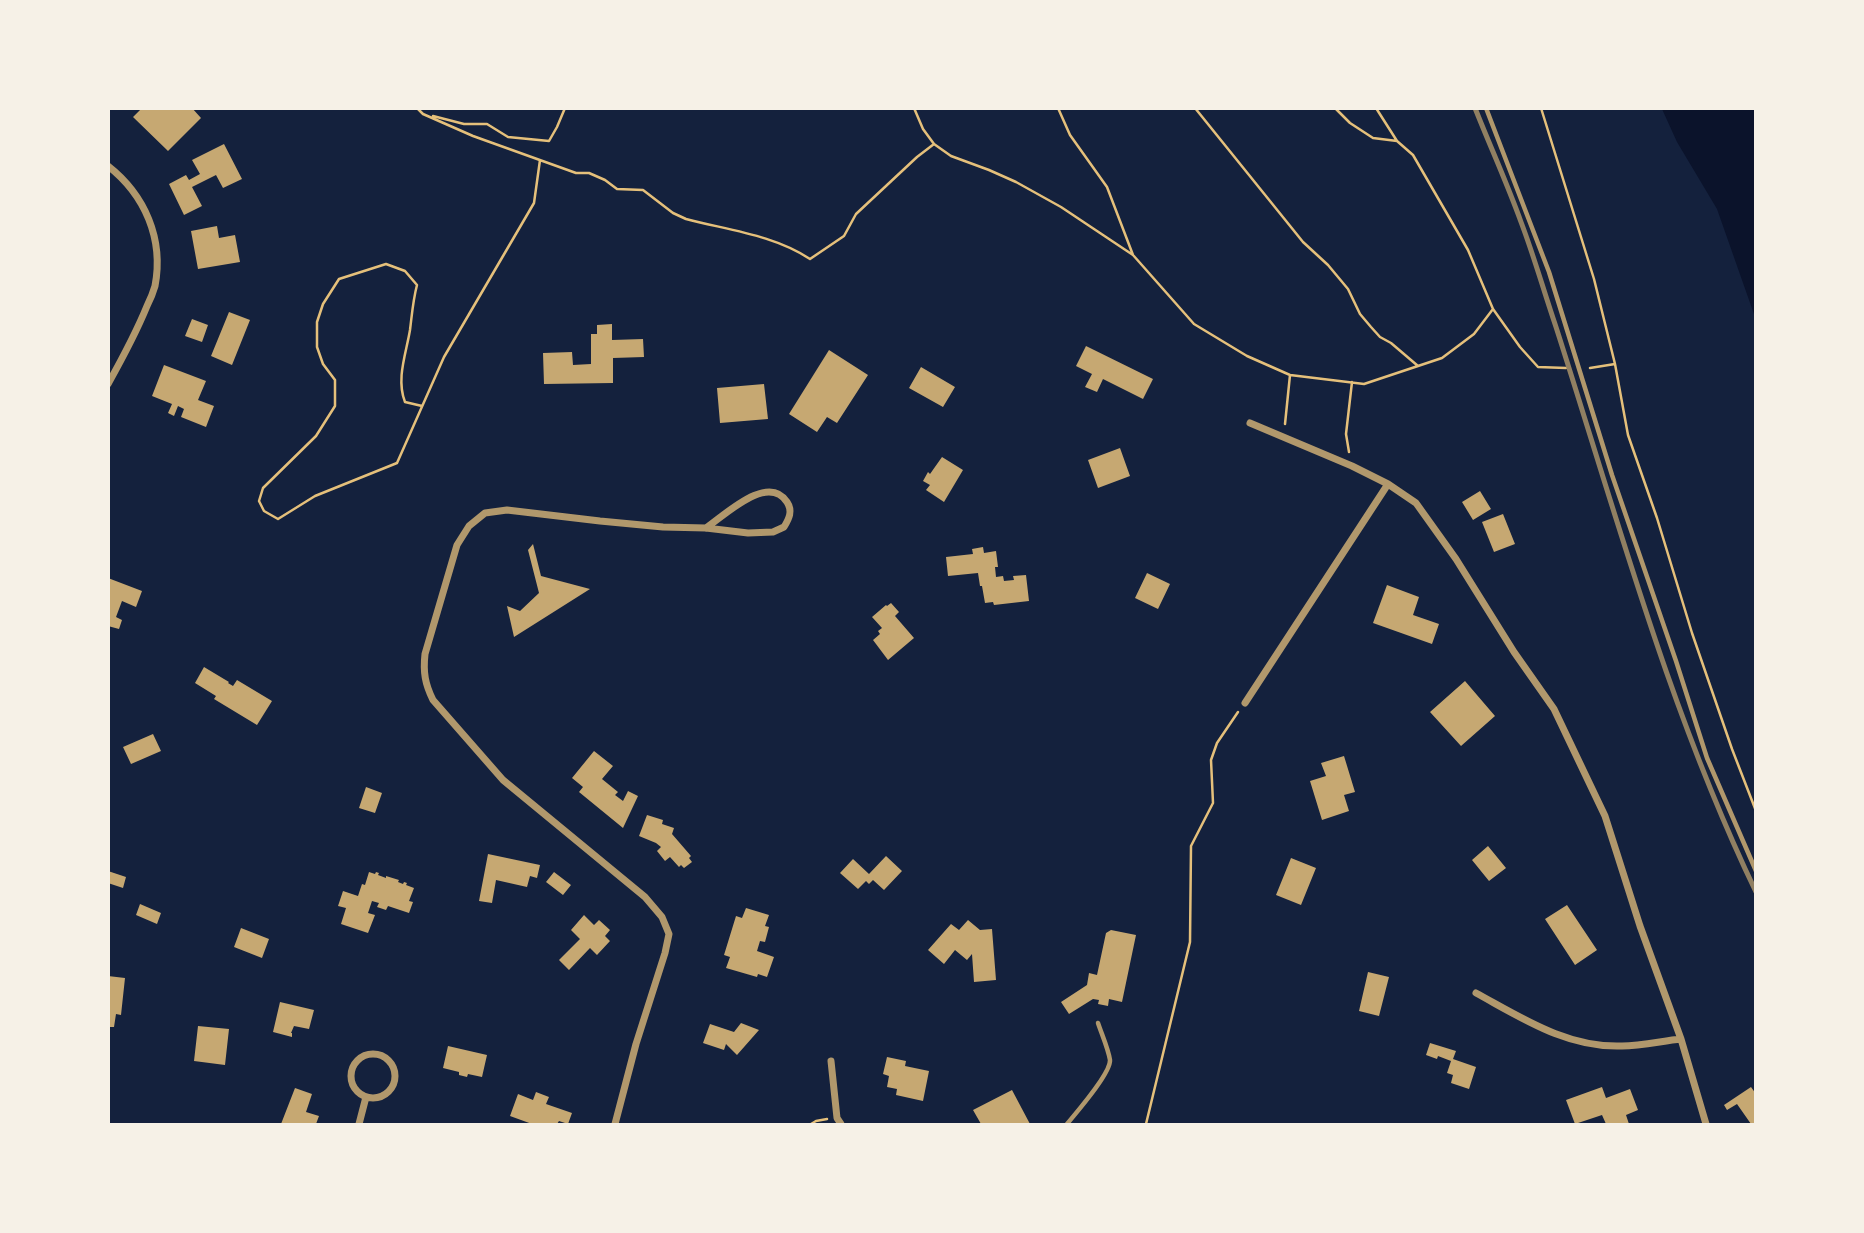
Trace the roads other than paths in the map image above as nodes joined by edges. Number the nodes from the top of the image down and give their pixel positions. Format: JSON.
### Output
{"nodes":[{"id":1,"x":1486,"y":108,"type":"edge"},
{"id":2,"x":108,"y":166,"type":"edge"},
{"id":3,"x":108,"y":384,"type":"edge"},
{"id":4,"x":1251,"y":423,"type":"dead end"},
{"id":5,"x":1388,"y":484,"type":"junction"},
{"id":6,"x":706,"y":528,"type":"junction"},
{"id":7,"x":1245,"y":702,"type":"road end"},
{"id":8,"x":1755,"y":871,"type":"edge"},
{"id":9,"x":1476,"y":993,"type":"dead end"},
{"id":10,"x":1098,"y":1023,"type":"dead end"},
{"id":11,"x":1681,"y":1039,"type":"junction"},
{"id":12,"x":831,"y":1061,"type":"dead end"},
{"id":13,"x":366,"y":1097,"type":"junction"},
{"id":14,"x":359,"y":1125,"type":"edge"},
{"id":15,"x":615,"y":1125,"type":"edge"},
{"id":16,"x":841,"y":1125,"type":"edge"},
{"id":17,"x":1068,"y":1125,"type":"edge"},
{"id":18,"x":1706,"y":1125,"type":"edge"}],
"edges":[{"from":1,"to":8,"type":"lane"},
{"from":2,"to":3,"type":"street"},
{"from":4,"to":5,"type":"street"},
{"from":5,"to":7,"type":"street"},
{"from":5,"to":11,"type":"street"},
{"from":6,"to":6,"type":"street"},
{"from":6,"to":15,"type":"street"},
{"from":9,"to":11,"type":"street"},
{"from":10,"to":17,"type":"lane"},
{"from":11,"to":18,"type":"street"},
{"from":12,"to":16,"type":"street"},
{"from":13,"to":13,"type":"street"},
{"from":13,"to":14,"type":"street"}]}
